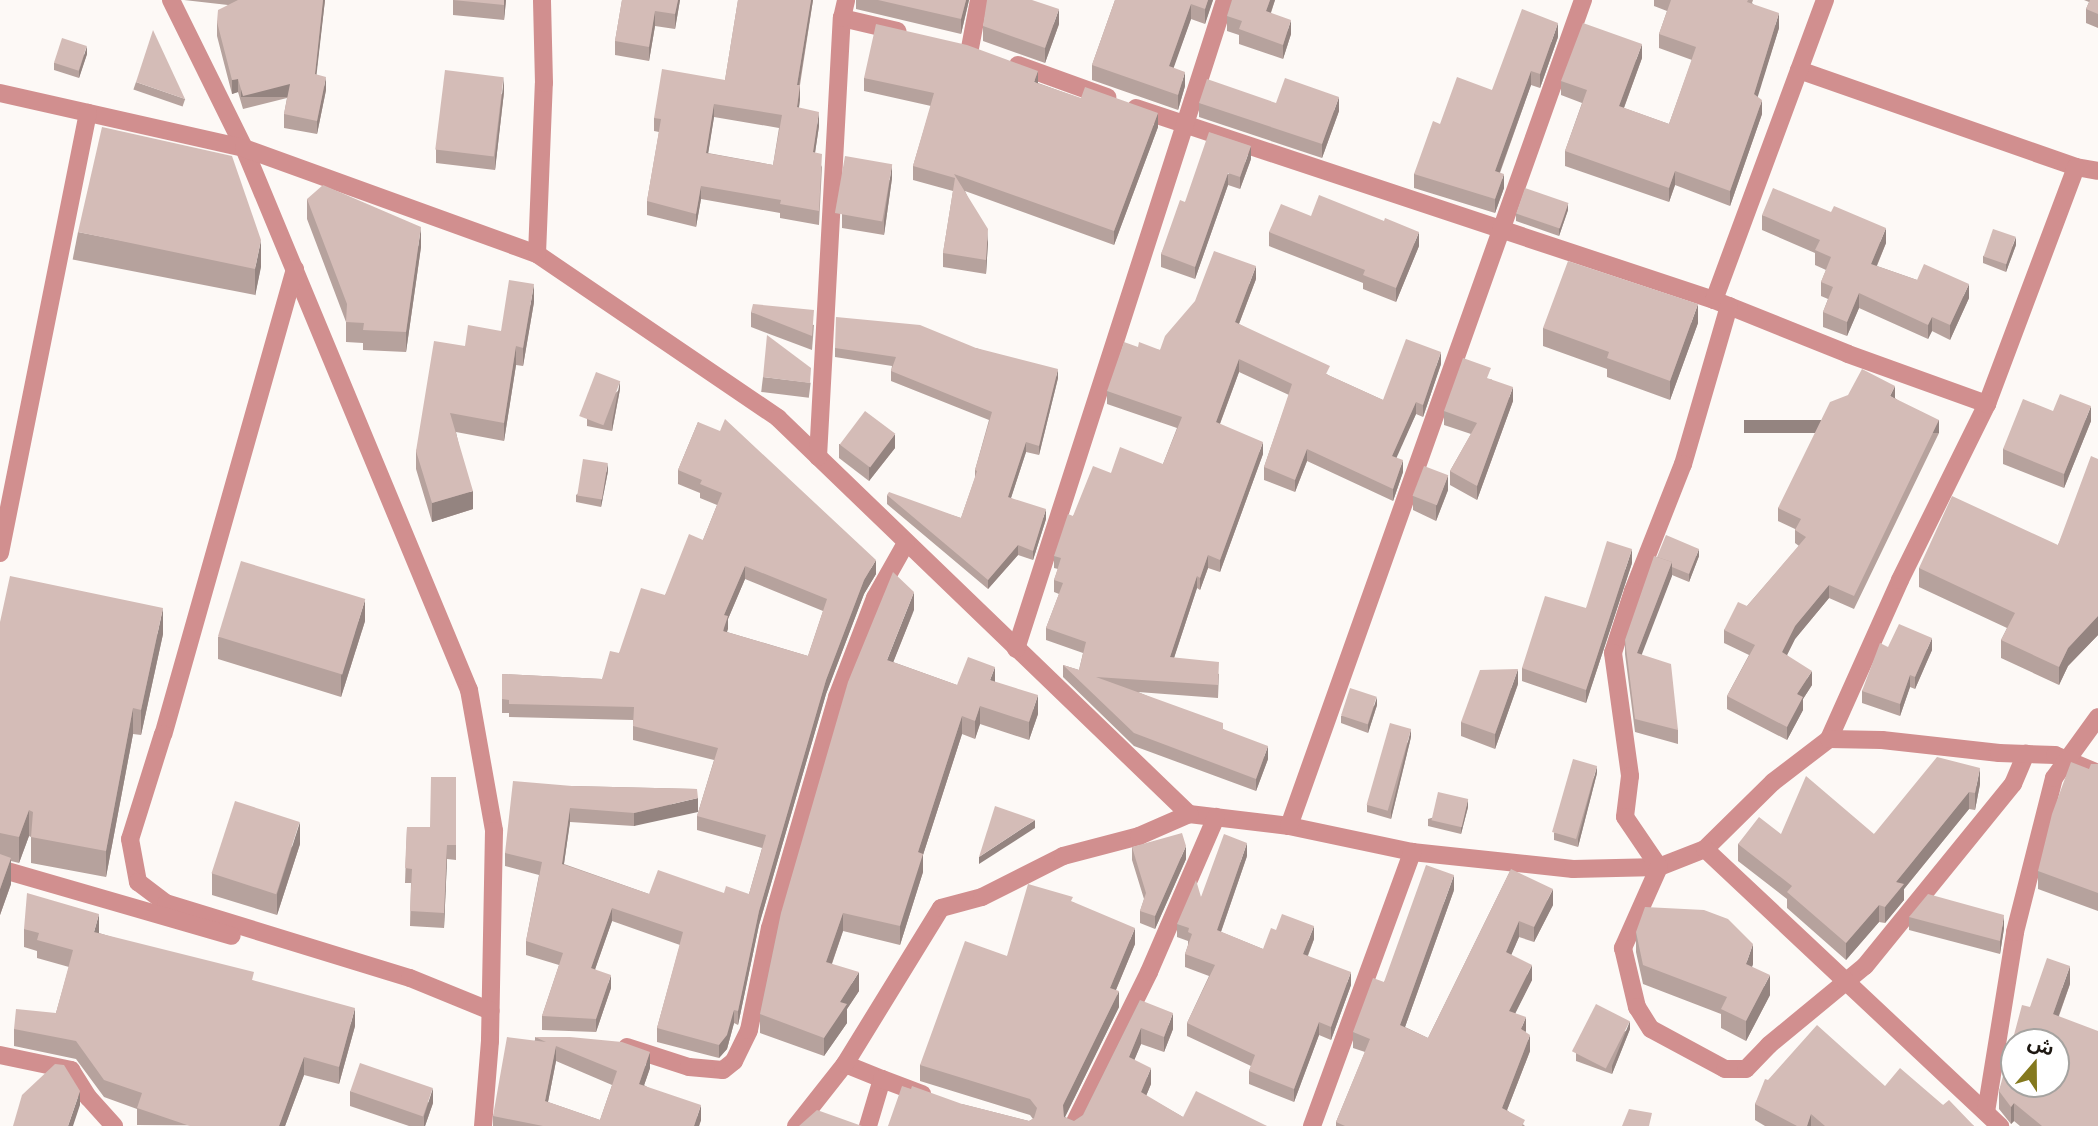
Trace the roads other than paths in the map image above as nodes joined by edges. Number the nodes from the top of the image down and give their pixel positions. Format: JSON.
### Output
{"nodes":[{"id":1,"x":171,"y":0,"type":"edge"},
{"id":2,"x":542,"y":0,"type":"edge"},
{"id":3,"x":979,"y":0,"type":"edge"},
{"id":4,"x":1225,"y":0,"type":"edge"},
{"id":5,"x":1583,"y":0,"type":"edge"},
{"id":6,"x":1825,"y":0,"type":"edge"},
{"id":7,"x":844,"y":9,"type":"edge"},
{"id":8,"x":919,"y":36,"type":"edge"},
{"id":9,"x":1799,"y":70,"type":"junction"},
{"id":10,"x":0,"y":93,"type":"edge"},
{"id":11,"x":88,"y":113,"type":"junction"},
{"id":12,"x":1186,"y":125,"type":"junction"},
{"id":13,"x":244,"y":148,"type":"junction"},
{"id":14,"x":2076,"y":167,"type":"junction"},
{"id":15,"x":2098,"y":171,"type":"edge"},
{"id":16,"x":1501,"y":232,"type":"junction"},
{"id":17,"x":537,"y":254,"type":"junction"},
{"id":18,"x":295,"y":270,"type":"junction"},
{"id":19,"x":1722,"y":303,"type":"junction"},
{"id":20,"x":1987,"y":404,"type":"junction"},
{"id":21,"x":818,"y":457,"type":"junction"},
{"id":22,"x":906,"y":543,"type":"junction"},
{"id":23,"x":0,"y":553,"type":"edge"},
{"id":24,"x":1016,"y":649,"type":"junction"},
{"id":25,"x":2098,"y":717,"type":"edge"},
{"id":26,"x":1829,"y":739,"type":"junction"},
{"id":27,"x":2026,"y":754,"type":"junction"},
{"id":28,"x":2066,"y":761,"type":"junction"},
{"id":29,"x":2098,"y":773,"type":"edge"},
{"id":30,"x":1189,"y":814,"type":"junction"},
{"id":31,"x":1216,"y":817,"type":"junction"},
{"id":32,"x":1289,"y":826,"type":"junction"},
{"id":33,"x":1704,"y":849,"type":"junction"},
{"id":34,"x":1412,"y":852,"type":"junction"},
{"id":35,"x":1659,"y":867,"type":"junction"},
{"id":36,"x":0,"y":869,"type":"edge"},
{"id":37,"x":1845,"y":984,"type":"junction"},
{"id":38,"x":491,"y":1011,"type":"junction"},
{"id":39,"x":605,"y":1044,"type":"edge"},
{"id":40,"x":0,"y":1055,"type":"edge"},
{"id":41,"x":845,"y":1064,"type":"junction"},
{"id":42,"x":882,"y":1079,"type":"junction"},
{"id":43,"x":941,"y":1101,"type":"edge"},
{"id":44,"x":1986,"y":1112,"type":"junction"},
{"id":45,"x":114,"y":1126,"type":"edge"},
{"id":46,"x":484,"y":1126,"type":"edge"},
{"id":47,"x":796,"y":1126,"type":"edge"},
{"id":48,"x":868,"y":1126,"type":"edge"},
{"id":49,"x":1073,"y":1126,"type":"edge"},
{"id":50,"x":1312,"y":1126,"type":"edge"},
{"id":51,"x":2000,"y":1126,"type":"edge"}],
"edges":[{"from":1,"to":13,"type":"street"},
{"from":2,"to":17,"type":"street"},
{"from":3,"to":12,"type":"street"},
{"from":4,"to":12,"type":"street"},
{"from":5,"to":16,"type":"street"},
{"from":6,"to":9,"type":"street"},
{"from":7,"to":8,"type":"street"},
{"from":7,"to":21,"type":"street"},
{"from":9,"to":14,"type":"street"},
{"from":9,"to":19,"type":"street"},
{"from":10,"to":11,"type":"street"},
{"from":11,"to":13,"type":"street"},
{"from":11,"to":23,"type":"street"},
{"from":12,"to":16,"type":"street"},
{"from":12,"to":24,"type":"street"},
{"from":13,"to":17,"type":"street"},
{"from":13,"to":18,"type":"street"},
{"from":14,"to":15,"type":"street"},
{"from":14,"to":20,"type":"street"},
{"from":16,"to":19,"type":"street"},
{"from":16,"to":32,"type":"street"},
{"from":17,"to":21,"type":"street"},
{"from":18,"to":38,"type":"street"},
{"from":18,"to":38,"type":"street"},
{"from":19,"to":20,"type":"street"},
{"from":19,"to":35,"type":"street"},
{"from":20,"to":26,"type":"street"},
{"from":21,"to":22,"type":"street"},
{"from":22,"to":24,"type":"street"},
{"from":22,"to":39,"type":"street"},
{"from":24,"to":30,"type":"street"},
{"from":25,"to":28,"type":"street"},
{"from":26,"to":27,"type":"street"},
{"from":26,"to":33,"type":"street"},
{"from":27,"to":28,"type":"street"},
{"from":27,"to":37,"type":"street"},
{"from":28,"to":29,"type":"street"},
{"from":28,"to":44,"type":"street"},
{"from":30,"to":31,"type":"street"},
{"from":30,"to":41,"type":"street"},
{"from":31,"to":32,"type":"street"},
{"from":31,"to":49,"type":"street"},
{"from":32,"to":34,"type":"street"},
{"from":33,"to":35,"type":"street"},
{"from":33,"to":37,"type":"street"},
{"from":34,"to":35,"type":"street"},
{"from":34,"to":50,"type":"street"},
{"from":35,"to":37,"type":"street"},
{"from":36,"to":38,"type":"street"},
{"from":37,"to":44,"type":"street"},
{"from":38,"to":46,"type":"street"},
{"from":40,"to":45,"type":"street"},
{"from":41,"to":42,"type":"street"},
{"from":41,"to":47,"type":"street"},
{"from":42,"to":43,"type":"street"},
{"from":42,"to":48,"type":"street"},
{"from":44,"to":51,"type":"street"}]}
